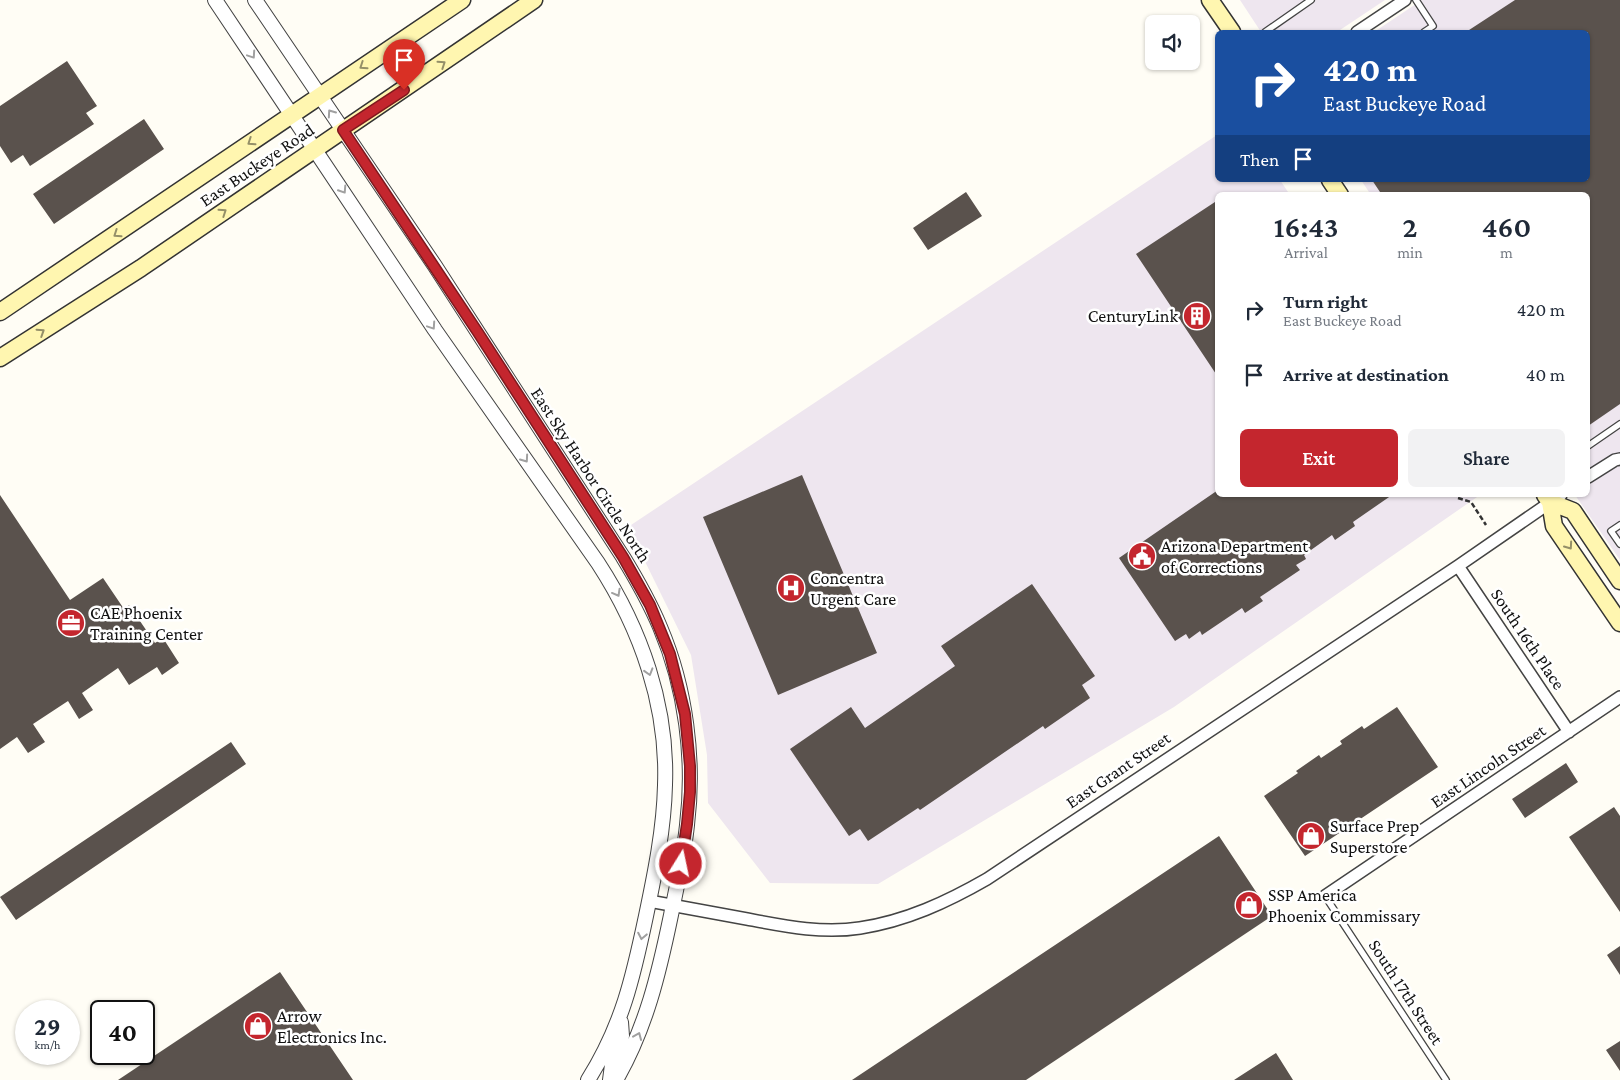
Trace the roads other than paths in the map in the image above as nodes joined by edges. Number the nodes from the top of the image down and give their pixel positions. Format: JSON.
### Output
{"nodes":[{"id":1,"x":214,"y":0,"type":"edge"},
{"id":2,"x":255,"y":0,"type":"edge"},
{"id":3,"x":462,"y":0,"type":"edge"},
{"id":4,"x":534,"y":0,"type":"edge"},
{"id":5,"x":1210,"y":0,"type":"edge"},
{"id":6,"x":1310,"y":0,"type":"edge"},
{"id":7,"x":1405,"y":0,"type":"edge"},
{"id":8,"x":1416,"y":0,"type":"edge"},
{"id":9,"x":1370,"y":29,"type":"edge"},
{"id":10,"x":1231,"y":30,"type":"edge"},
{"id":11,"x":1268,"y":30,"type":"edge"},
{"id":12,"x":1427,"y":30,"type":"edge"},
{"id":13,"x":320,"y":96,"type":"junction"},
{"id":14,"x":292,"y":115,"type":"junction"},
{"id":15,"x":343,"y":130,"type":"junction"},
{"id":16,"x":315,"y":150,"type":"junction"},
{"id":17,"x":0,"y":312,"type":"edge"},
{"id":18,"x":0,"y":358,"type":"edge"},
{"id":19,"x":1620,"y":424,"type":"edge"},
{"id":20,"x":1590,"y":445,"type":"edge"},
{"id":21,"x":1620,"y":459,"type":"edge"},
{"id":22,"x":1590,"y":476,"type":"edge"},
{"id":23,"x":1552,"y":498,"type":"edge"},
{"id":24,"x":1620,"y":526,"type":"edge"},
{"id":25,"x":1620,"y":544,"type":"edge"},
{"id":26,"x":1458,"y":566,"type":"junction"},
{"id":27,"x":1620,"y":581,"type":"edge"},
{"id":28,"x":1620,"y":622,"type":"edge"},
{"id":29,"x":1620,"y":697,"type":"edge"},
{"id":30,"x":1569,"y":732,"type":"junction"},
{"id":31,"x":1325,"y":896,"type":"joint"},
{"id":32,"x":649,"y":901,"type":"junction"},
{"id":33,"x":673,"y":905,"type":"junction"},
{"id":34,"x":621,"y":1016,"type":"junction"},
{"id":35,"x":588,"y":1080,"type":"edge"},
{"id":36,"x":610,"y":1080,"type":"edge"},
{"id":37,"x":616,"y":1080,"type":"edge"},
{"id":38,"x":1446,"y":1080,"type":"edge"}],
"edges":[{"from":1,"to":14,"type":"street","one_way":true},
{"from":2,"to":13,"type":"street","name":"East Sky Harbor Circle North"},
{"from":3,"to":13,"type":"main road","name":"East Buckeye Road","one_way":true},
{"from":15,"to":4,"type":"main road","name":"East Buckeye Road","one_way":true},
{"from":5,"to":10,"type":"main road"},
{"from":6,"to":11,"type":"lane"},
{"from":7,"to":9,"type":"street"},
{"from":8,"to":12,"type":"lane"},
{"from":13,"to":14,"type":"main road","name":"East Buckeye Road"},
{"from":15,"to":13,"type":"street","name":"East Sky Harbor Circle North","one_way":true},
{"from":14,"to":16,"type":"street"},
{"from":14,"to":17,"type":"main road","name":"East Buckeye Road","one_way":true},
{"from":15,"to":16,"type":"main road","name":"East Buckeye Road"},
{"from":15,"to":33,"type":"street","name":"East Sky Harbor Circle North"},
{"from":18,"to":16,"type":"main road","name":"East Buckeye Road","one_way":true},
{"from":16,"to":32,"type":"street","one_way":true},
{"from":19,"to":20,"type":"lane"},
{"from":21,"to":22,"type":"street"},
{"from":23,"to":26,"type":"street","name":"East Grant Street"},
{"from":23,"to":27,"type":"main road"},
{"from":23,"to":28,"type":"main road","one_way":true},
{"from":24,"to":25,"type":"lane"},
{"from":26,"to":30,"type":"street","name":"South 16th Place"},
{"from":26,"to":33,"type":"street","name":"East Grant Street"},
{"from":29,"to":30,"type":"street","name":"East Lincoln Street"},
{"from":30,"to":31,"type":"street","name":"East Lincoln Street"},
{"from":31,"to":38,"type":"lane","name":"South 17th Street"},
{"from":32,"to":33,"type":"street","name":"East Grant Street"},
{"from":32,"to":34,"type":"street","one_way":true},
{"from":37,"to":33,"type":"street","name":"East Sky Harbor Circle North","one_way":true},
{"from":34,"to":35,"type":"street"},
{"from":34,"to":36,"type":"street"}]}
